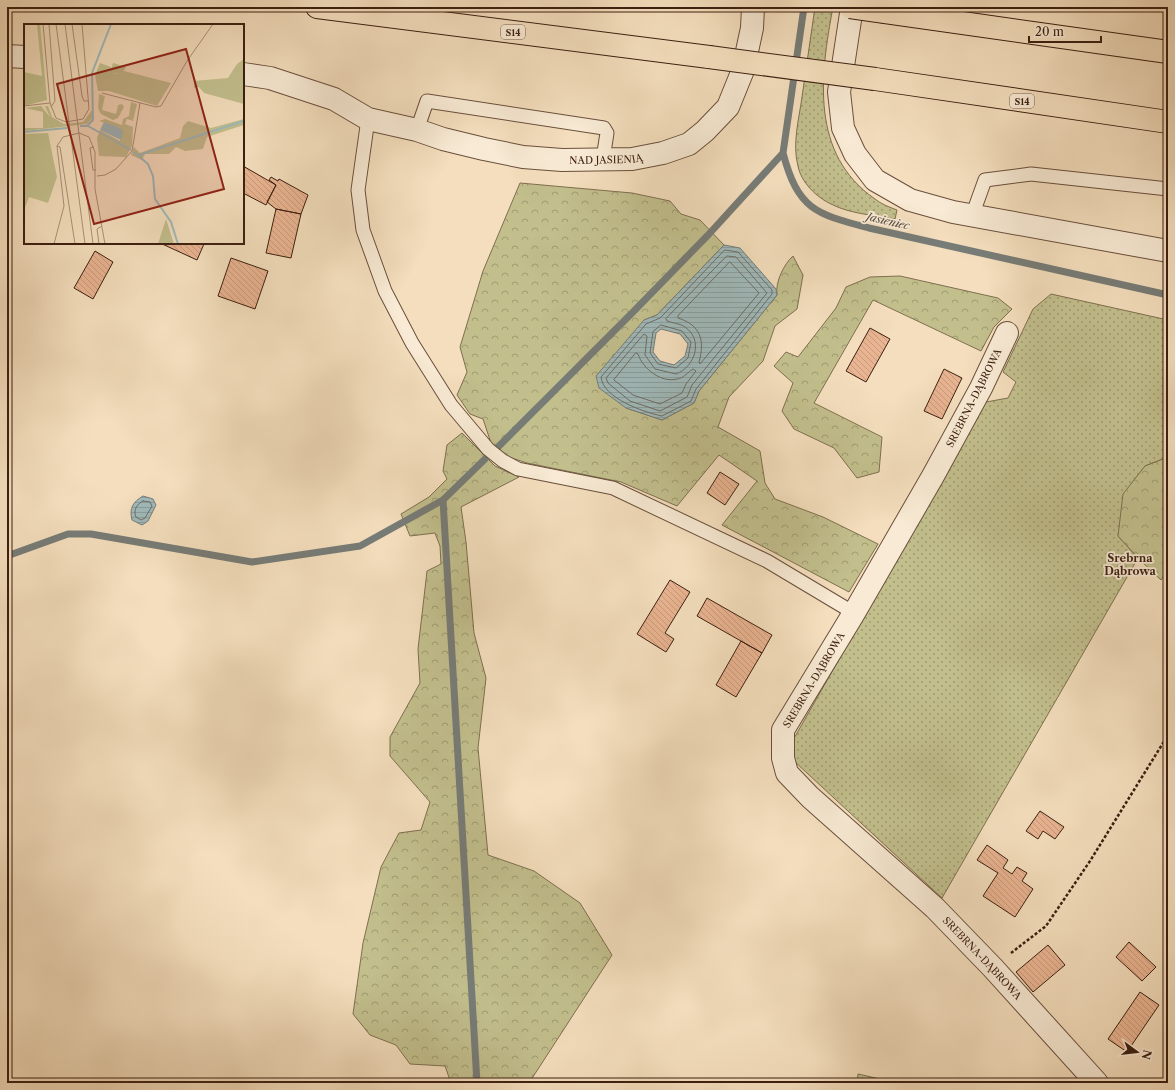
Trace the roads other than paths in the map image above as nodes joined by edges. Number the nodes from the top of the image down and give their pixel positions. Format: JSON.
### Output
{"nodes":[{"id":1,"x":317,"y":7,"type":"edge"},
{"id":2,"x":753,"y":7,"type":"edge"},
{"id":3,"x":851,"y":7,"type":"edge"},
{"id":4,"x":1168,"y":52,"type":"edge"},
{"id":5,"x":7,"y":56,"type":"edge"},
{"id":6,"x":24,"y":57,"type":"edge"},
{"id":7,"x":244,"y":74,"type":"edge"},
{"id":8,"x":368,"y":119,"type":"junction"},
{"id":9,"x":1168,"y":122,"type":"edge"},
{"id":10,"x":416,"y":130,"type":"junction"},
{"id":11,"x":604,"y":159,"type":"junction"},
{"id":12,"x":1168,"y":189,"type":"edge"},
{"id":13,"x":972,"y":216,"type":"junction"},
{"id":14,"x":1168,"y":251,"type":"edge"},
{"id":15,"x":1007,"y":333,"type":"dead end"},
{"id":16,"x":854,"y":613,"type":"junction"},
{"id":17,"x":1097,"y":1083,"type":"edge"}],
"edges":[{"from":1,"to":9,"type":"highway","number":"S14","bridge":true},
{"from":2,"to":11,"type":"street","name":"NAD JASIENIĄ"},
{"from":3,"to":4,"type":"highway","bridge":true},
{"from":3,"to":13,"type":"street"},
{"from":5,"to":6,"type":"street"},
{"from":7,"to":8,"type":"street","name":"NAD JASIENIĄ"},
{"from":8,"to":10,"type":"street","name":"NAD JASIENIĄ"},
{"from":8,"to":16,"type":"lane"},
{"from":10,"to":11,"type":"street","name":"NAD JASIENIĄ"},
{"from":10,"to":11,"type":"lane"},
{"from":12,"to":13,"type":"lane"},
{"from":13,"to":14,"type":"street"},
{"from":15,"to":16,"type":"street","name":"SREBRNA-DĄBROWA"},
{"from":16,"to":17,"type":"street","name":"SREBRNA-DĄBROWA"}]}
